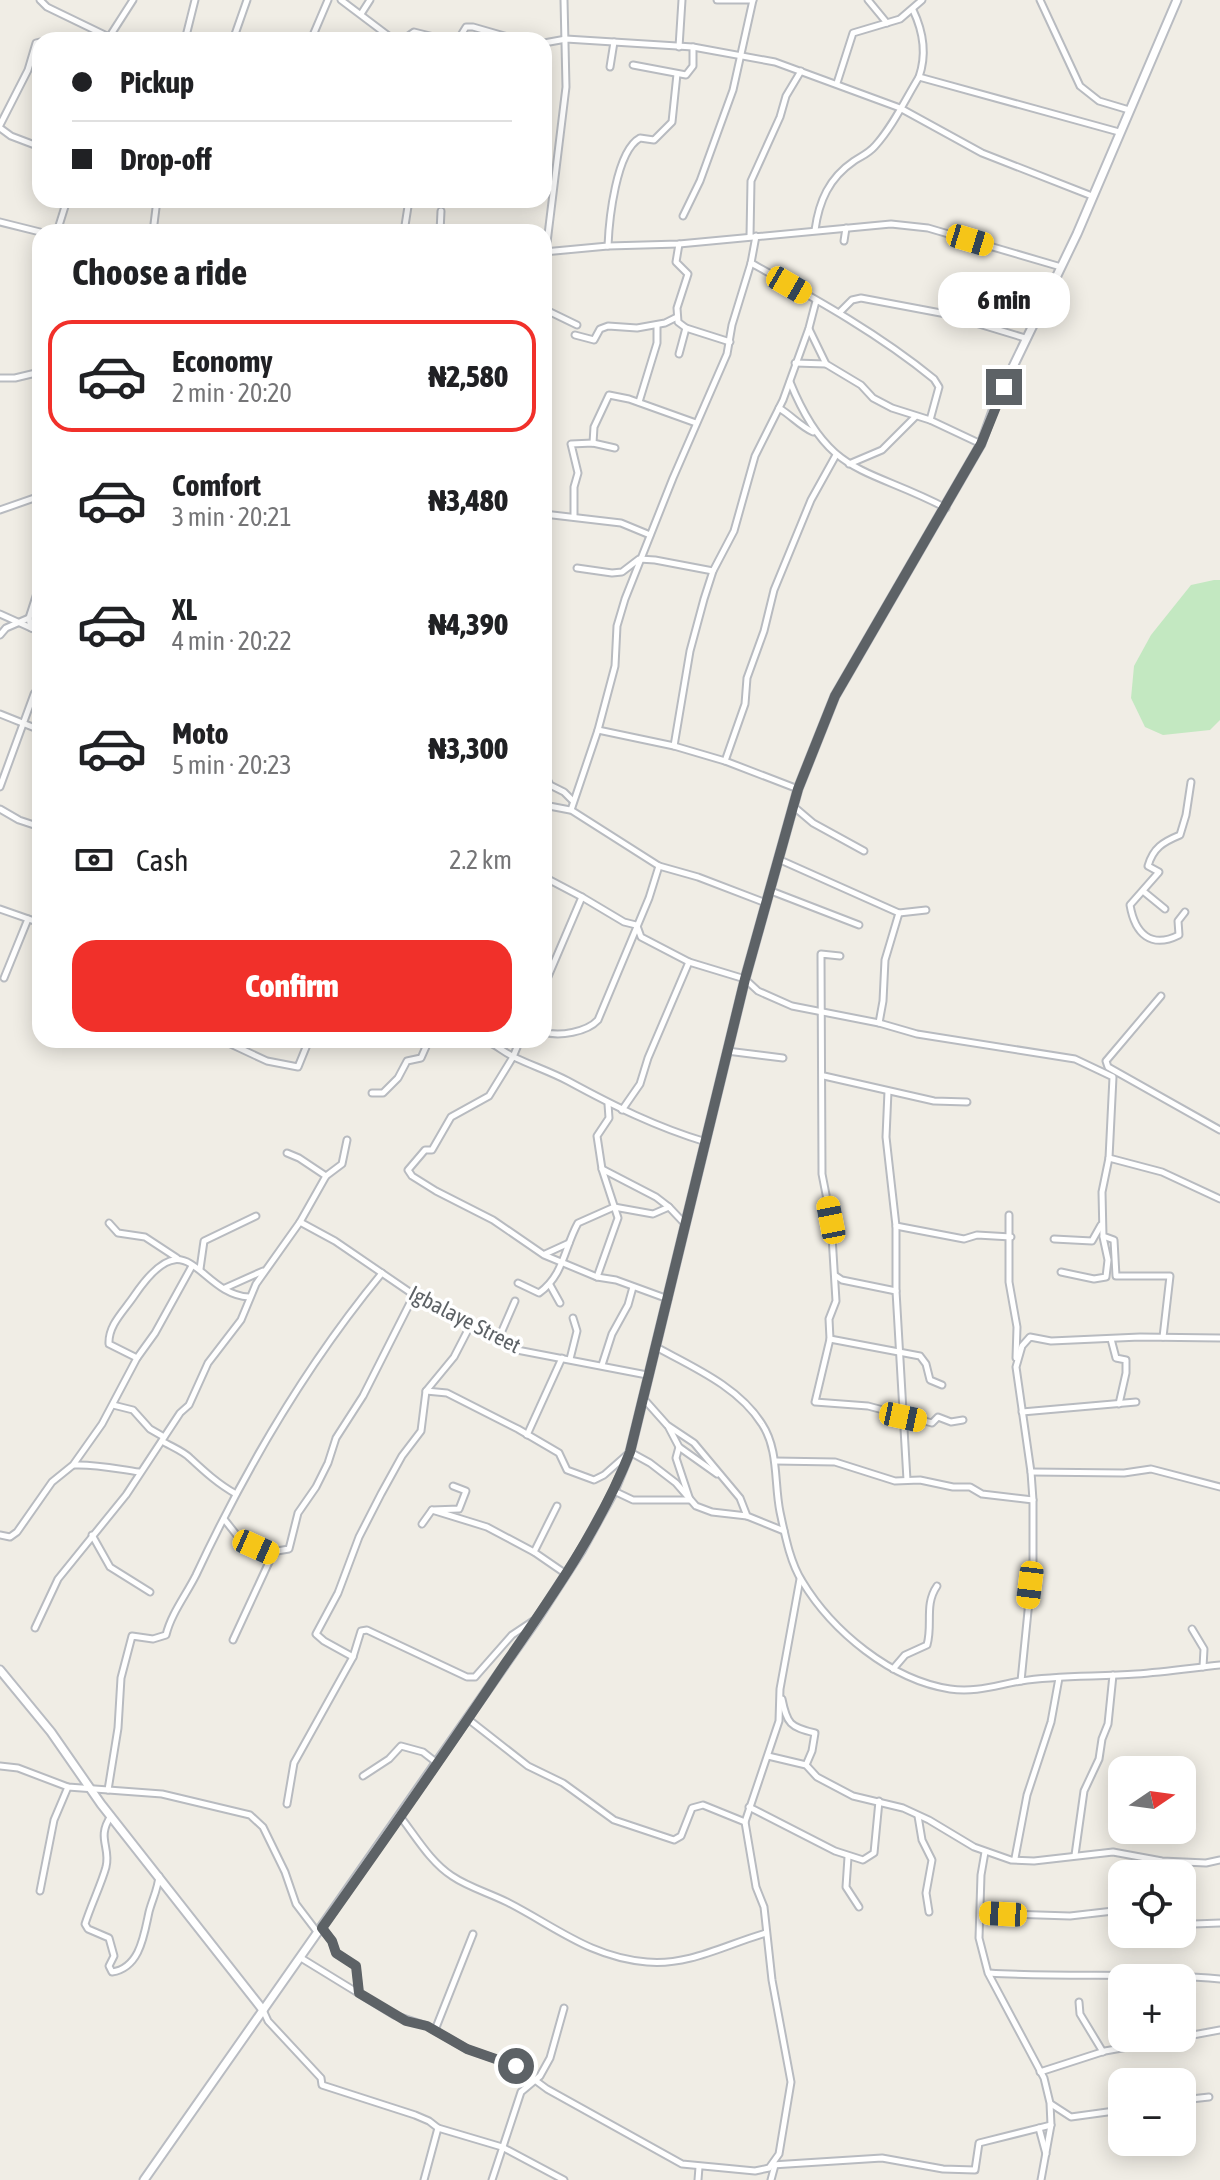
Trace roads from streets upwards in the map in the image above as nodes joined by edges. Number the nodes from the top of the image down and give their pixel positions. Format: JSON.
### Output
{"nodes":[{"id":1,"x":40,"y":0,"type":"edge"},
{"id":2,"x":133,"y":0,"type":"edge"},
{"id":3,"x":195,"y":0,"type":"edge"},
{"id":4,"x":247,"y":0,"type":"edge"},
{"id":5,"x":328,"y":0,"type":"edge"},
{"id":6,"x":341,"y":0,"type":"edge"},
{"id":7,"x":370,"y":0,"type":"edge"},
{"id":8,"x":564,"y":0,"type":"edge"},
{"id":9,"x":682,"y":0,"type":"edge"},
{"id":10,"x":717,"y":0,"type":"edge"},
{"id":11,"x":753,"y":0,"type":"edge"},
{"id":12,"x":868,"y":0,"type":"edge"},
{"id":13,"x":922,"y":0,"type":"edge"},
{"id":14,"x":1040,"y":0,"type":"edge"},
{"id":15,"x":1177,"y":0,"type":"edge"},
{"id":16,"x":913,"y":10,"type":"junction"},
{"id":17,"x":361,"y":14,"type":"junction"},
{"id":18,"x":887,"y":23,"type":"junction"},
{"id":19,"x":96,"y":32,"type":"edge"},
{"id":20,"x":112,"y":32,"type":"edge"},
{"id":21,"x":187,"y":32,"type":"edge"},
{"id":22,"x":236,"y":32,"type":"edge"},
{"id":23,"x":314,"y":32,"type":"edge"},
{"id":24,"x":384,"y":32,"type":"edge"},
{"id":25,"x":463,"y":32,"type":"edge"},
{"id":26,"x":490,"y":32,"type":"edge"},
{"id":27,"x":566,"y":39,"type":"junction"},
{"id":28,"x":552,"y":42,"type":"edge"},
{"id":29,"x":614,"y":42,"type":"junction"},
{"id":30,"x":679,"y":47,"type":"junction"},
{"id":31,"x":693,"y":47,"type":"junction"},
{"id":32,"x":741,"y":54,"type":"junction"},
{"id":33,"x":32,"y":56,"type":"edge"},
{"id":34,"x":633,"y":65,"type":"dead end"},
{"id":35,"x":610,"y":67,"type":"dead end"},
{"id":36,"x":801,"y":71,"type":"junction"},
{"id":37,"x":677,"y":74,"type":"junction"},
{"id":38,"x":919,"y":77,"type":"junction"},
{"id":39,"x":837,"y":83,"type":"junction"},
{"id":40,"x":900,"y":108,"type":"junction"},
{"id":41,"x":1129,"y":110,"type":"junction"},
{"id":42,"x":0,"y":127,"type":"edge"},
{"id":43,"x":1119,"y":132,"type":"junction"},
{"id":44,"x":32,"y":144,"type":"edge"},
{"id":45,"x":1092,"y":196,"type":"junction"},
{"id":46,"x":552,"y":197,"type":"edge"},
{"id":47,"x":441,"y":211,"type":"dead end"},
{"id":48,"x":683,"y":216,"type":"dead end"},
{"id":49,"x":0,"y":222,"type":"edge"},
{"id":50,"x":440,"y":224,"type":"edge"},
{"id":51,"x":846,"y":228,"type":"junction"},
{"id":52,"x":32,"y":230,"type":"edge"},
{"id":53,"x":815,"y":230,"type":"junction"},
{"id":54,"x":753,"y":236,"type":"junction"},
{"id":55,"x":844,"y":241,"type":"dead end"},
{"id":56,"x":679,"y":244,"type":"junction"},
{"id":57,"x":608,"y":246,"type":"junction"},
{"id":58,"x":552,"y":251,"type":"edge"},
{"id":59,"x":751,"y":263,"type":"junction"},
{"id":60,"x":1061,"y":267,"type":"junction"},
{"id":61,"x":816,"y":301,"type":"junction"},
{"id":62,"x":840,"y":312,"type":"junction"},
{"id":63,"x":552,"y":313,"type":"edge"},
{"id":64,"x":677,"y":317,"type":"junction"},
{"id":65,"x":577,"y":325,"type":"dead end"},
{"id":66,"x":657,"y":325,"type":"junction"},
{"id":67,"x":686,"y":328,"type":"junction"},
{"id":68,"x":809,"y":328,"type":"junction"},
{"id":69,"x":575,"y":335,"type":"dead end"},
{"id":70,"x":1025,"y":338,"type":"junction"},
{"id":71,"x":730,"y":342,"type":"junction"},
{"id":72,"x":679,"y":354,"type":"dead end"},
{"id":73,"x":795,"y":363,"type":"junction"},
{"id":74,"x":826,"y":364,"type":"junction"},
{"id":75,"x":32,"y":374,"type":"edge"},
{"id":76,"x":0,"y":378,"type":"edge"},
{"id":77,"x":789,"y":381,"type":"junction"},
{"id":78,"x":639,"y":402,"type":"junction"},
{"id":79,"x":779,"y":408,"type":"junction"},
{"id":80,"x":915,"y":417,"type":"junction"},
{"id":81,"x":930,"y":420,"type":"junction"},
{"id":82,"x":696,"y":423,"type":"junction"},
{"id":83,"x":814,"y":432,"type":"junction"},
{"id":84,"x":593,"y":443,"type":"junction"},
{"id":85,"x":981,"y":444,"type":"junction"},
{"id":86,"x":615,"y":448,"type":"dead end"},
{"id":87,"x":836,"y":455,"type":"junction"},
{"id":88,"x":848,"y":464,"type":"junction"},
{"id":89,"x":32,"y":499,"type":"edge"},
{"id":90,"x":946,"y":508,"type":"junction"},
{"id":91,"x":0,"y":510,"type":"edge"},
{"id":92,"x":552,"y":515,"type":"edge"},
{"id":93,"x":574,"y":517,"type":"junction"},
{"id":94,"x":650,"y":535,"type":"junction"},
{"id":95,"x":639,"y":559,"type":"junction"},
{"id":96,"x":577,"y":568,"type":"dead end"},
{"id":97,"x":713,"y":571,"type":"junction"},
{"id":98,"x":32,"y":609,"type":"edge"},
{"id":99,"x":0,"y":614,"type":"edge"},
{"id":100,"x":29,"y":618,"type":"junction"},
{"id":101,"x":20,"y":624,"type":"junction"},
{"id":102,"x":31,"y":628,"type":"joint"},
{"id":103,"x":0,"y":635,"type":"edge"},
{"id":104,"x":32,"y":699,"type":"edge"},
{"id":105,"x":0,"y":714,"type":"edge"},
{"id":106,"x":23,"y":723,"type":"junction"},
{"id":107,"x":32,"y":727,"type":"edge"},
{"id":108,"x":598,"y":730,"type":"junction"},
{"id":109,"x":674,"y":746,"type":"junction"},
{"id":110,"x":725,"y":761,"type":"junction"},
{"id":111,"x":1191,"y":782,"type":"dead end"},
{"id":112,"x":552,"y":786,"type":"edge"},
{"id":113,"x":0,"y":787,"type":"edge"},
{"id":114,"x":798,"y":789,"type":"junction"},
{"id":115,"x":574,"y":801,"type":"junction"},
{"id":116,"x":552,"y":806,"type":"edge"},
{"id":117,"x":793,"y":806,"type":"junction"},
{"id":118,"x":0,"y":809,"type":"edge"},
{"id":119,"x":571,"y":810,"type":"junction"},
{"id":120,"x":32,"y":824,"type":"edge"},
{"id":121,"x":864,"y":851,"type":"dead end"},
{"id":122,"x":778,"y":859,"type":"junction"},
{"id":123,"x":659,"y":866,"type":"junction"},
{"id":124,"x":552,"y":881,"type":"edge"},
{"id":125,"x":771,"y":891,"type":"junction"},
{"id":126,"x":1143,"y":891,"type":"junction"},
{"id":127,"x":582,"y":897,"type":"junction"},
{"id":128,"x":767,"y":903,"type":"junction"},
{"id":129,"x":0,"y":909,"type":"edge"},
{"id":130,"x":1165,"y":909,"type":"dead end"},
{"id":131,"x":926,"y":910,"type":"dead end"},
{"id":132,"x":1185,"y":912,"type":"dead end"},
{"id":133,"x":899,"y":913,"type":"junction"},
{"id":134,"x":28,"y":919,"type":"junction"},
{"id":135,"x":32,"y":920,"type":"edge"},
{"id":136,"x":859,"y":925,"type":"dead end"},
{"id":137,"x":637,"y":926,"type":"junction"},
{"id":138,"x":840,"y":956,"type":"dead end"},
{"id":139,"x":689,"y":962,"type":"junction"},
{"id":140,"x":552,"y":967,"type":"edge"},
{"id":141,"x":4,"y":978,"type":"dead end"},
{"id":142,"x":745,"y":979,"type":"junction"},
{"id":143,"x":1161,"y":996,"type":"dead end"},
{"id":144,"x":821,"y":1010,"type":"junction"},
{"id":145,"x":879,"y":1023,"type":"junction"},
{"id":146,"x":552,"y":1034,"type":"edge"},
{"id":147,"x":239,"y":1048,"type":"edge"},
{"id":148,"x":306,"y":1048,"type":"edge"},
{"id":149,"x":425,"y":1048,"type":"edge"},
{"id":150,"x":501,"y":1048,"type":"edge"},
{"id":151,"x":517,"y":1048,"type":"edge"},
{"id":152,"x":727,"y":1051,"type":"junction"},
{"id":153,"x":513,"y":1057,"type":"junction"},
{"id":154,"x":783,"y":1058,"type":"dead end"},
{"id":155,"x":824,"y":1076,"type":"junction"},
{"id":156,"x":888,"y":1091,"type":"junction"},
{"id":157,"x":372,"y":1093,"type":"dead end"},
{"id":158,"x":967,"y":1102,"type":"dead end"},
{"id":159,"x":628,"y":1103,"type":"junction"},
{"id":160,"x":608,"y":1104,"type":"junction"},
{"id":161,"x":622,"y":1110,"type":"junction"},
{"id":162,"x":630,"y":1113,"type":"junction"},
{"id":163,"x":1220,"y":1130,"type":"edge"},
{"id":164,"x":347,"y":1140,"type":"dead end"},
{"id":165,"x":706,"y":1142,"type":"junction"},
{"id":166,"x":287,"y":1153,"type":"dead end"},
{"id":167,"x":1109,"y":1158,"type":"junction"},
{"id":168,"x":602,"y":1169,"type":"junction"},
{"id":169,"x":326,"y":1176,"type":"junction"},
{"id":170,"x":1220,"y":1199,"type":"edge"},
{"id":171,"x":614,"y":1207,"type":"junction"},
{"id":172,"x":669,"y":1207,"type":"junction"},
{"id":173,"x":1009,"y":1215,"type":"dead end"},
{"id":174,"x":256,"y":1216,"type":"dead end"},
{"id":175,"x":300,"y":1222,"type":"junction"},
{"id":176,"x":109,"y":1223,"type":"dead end"},
{"id":177,"x":685,"y":1224,"type":"junction"},
{"id":178,"x":1102,"y":1224,"type":"junction"},
{"id":179,"x":896,"y":1226,"type":"junction"},
{"id":180,"x":1103,"y":1236,"type":"junction"},
{"id":181,"x":1011,"y":1237,"type":"junction"},
{"id":182,"x":1054,"y":1239,"type":"dead end"},
{"id":183,"x":569,"y":1243,"type":"junction"},
{"id":184,"x":544,"y":1255,"type":"junction"},
{"id":185,"x":178,"y":1258,"type":"junction"},
{"id":186,"x":563,"y":1264,"type":"junction"},
{"id":187,"x":192,"y":1266,"type":"junction"},
{"id":188,"x":200,"y":1269,"type":"junction"},
{"id":189,"x":266,"y":1270,"type":"junction"},
{"id":190,"x":1061,"y":1272,"type":"dead end"},
{"id":191,"x":382,"y":1273,"type":"junction"},
{"id":192,"x":835,"y":1275,"type":"junction"},
{"id":193,"x":597,"y":1277,"type":"junction"},
{"id":194,"x":518,"y":1283,"type":"dead end"},
{"id":195,"x":550,"y":1285,"type":"junction"},
{"id":196,"x":633,"y":1287,"type":"junction"},
{"id":197,"x":224,"y":1289,"type":"junction"},
{"id":198,"x":896,"y":1291,"type":"junction"},
{"id":199,"x":414,"y":1295,"type":"junction"},
{"id":200,"x":249,"y":1297,"type":"junction"},
{"id":201,"x":669,"y":1299,"type":"junction"},
{"id":202,"x":515,"y":1301,"type":"dead end"},
{"id":203,"x":560,"y":1303,"type":"dead end"},
{"id":204,"x":573,"y":1318,"type":"dead end"},
{"id":205,"x":470,"y":1326,"type":"junction"},
{"id":206,"x":1163,"y":1337,"type":"junction"},
{"id":207,"x":1220,"y":1338,"type":"edge"},
{"id":208,"x":830,"y":1339,"type":"junction"},
{"id":209,"x":1111,"y":1339,"type":"junction"},
{"id":210,"x":498,"y":1340,"type":"junction"},
{"id":211,"x":656,"y":1347,"type":"junction"},
{"id":212,"x":900,"y":1351,"type":"junction"},
{"id":213,"x":137,"y":1358,"type":"junction"},
{"id":214,"x":562,"y":1358,"type":"junction"},
{"id":215,"x":570,"y":1359,"type":"junction"},
{"id":216,"x":602,"y":1365,"type":"junction"},
{"id":217,"x":1016,"y":1367,"type":"junction"},
{"id":218,"x":647,"y":1375,"type":"junction"},
{"id":219,"x":942,"y":1385,"type":"dead end"},
{"id":220,"x":426,"y":1391,"type":"junction"},
{"id":221,"x":643,"y":1398,"type":"junction"},
{"id":222,"x":1136,"y":1402,"type":"dead end"},
{"id":223,"x":1119,"y":1404,"type":"junction"},
{"id":224,"x":113,"y":1405,"type":"junction"},
{"id":225,"x":1022,"y":1412,"type":"junction"},
{"id":226,"x":903,"y":1417,"type":"junction"},
{"id":227,"x":963,"y":1420,"type":"dead end"},
{"id":228,"x":667,"y":1425,"type":"junction"},
{"id":229,"x":527,"y":1435,"type":"junction"},
{"id":230,"x":163,"y":1439,"type":"junction"},
{"id":231,"x":679,"y":1447,"type":"junction"},
{"id":232,"x":630,"y":1452,"type":"junction"},
{"id":233,"x":775,"y":1461,"type":"junction"},
{"id":234,"x":73,"y":1465,"type":"junction"},
{"id":235,"x":139,"y":1472,"type":"junction"},
{"id":236,"x":1031,"y":1472,"type":"junction"},
{"id":237,"x":723,"y":1478,"type":"junction"},
{"id":238,"x":907,"y":1480,"type":"junction"},
{"id":239,"x":453,"y":1486,"type":"dead end"},
{"id":240,"x":1220,"y":1487,"type":"edge"},
{"id":241,"x":614,"y":1491,"type":"junction"},
{"id":242,"x":236,"y":1494,"type":"junction"},
{"id":243,"x":690,"y":1500,"type":"junction"},
{"id":244,"x":1033,"y":1500,"type":"junction"},
{"id":245,"x":557,"y":1506,"type":"dead end"},
{"id":246,"x":432,"y":1510,"type":"junction"},
{"id":247,"x":747,"y":1516,"type":"junction"},
{"id":248,"x":223,"y":1518,"type":"junction"},
{"id":249,"x":422,"y":1524,"type":"dead end"},
{"id":250,"x":785,"y":1532,"type":"junction"},
{"id":251,"x":0,"y":1535,"type":"edge"},
{"id":252,"x":92,"y":1535,"type":"junction"},
{"id":253,"x":534,"y":1552,"type":"junction"},
{"id":254,"x":273,"y":1555,"type":"junction"},
{"id":255,"x":566,"y":1574,"type":"junction"},
{"id":256,"x":800,"y":1579,"type":"junction"},
{"id":257,"x":937,"y":1586,"type":"dead end"},
{"id":258,"x":150,"y":1592,"type":"dead end"},
{"id":259,"x":537,"y":1619,"type":"junction"},
{"id":260,"x":35,"y":1628,"type":"dead end"},
{"id":261,"x":1192,"y":1629,"type":"dead end"},
{"id":262,"x":233,"y":1640,"type":"dead end"},
{"id":263,"x":353,"y":1657,"type":"junction"},
{"id":264,"x":1220,"y":1665,"type":"edge"},
{"id":265,"x":1203,"y":1667,"type":"junction"},
{"id":266,"x":893,"y":1669,"type":"junction"},
{"id":267,"x":0,"y":1670,"type":"edge"},
{"id":268,"x":1113,"y":1675,"type":"junction"},
{"id":269,"x":1059,"y":1678,"type":"junction"},
{"id":270,"x":1021,"y":1681,"type":"junction"},
{"id":271,"x":780,"y":1689,"type":"junction"},
{"id":272,"x":468,"y":1719,"type":"junction"},
{"id":273,"x":768,"y":1756,"type":"junction"},
{"id":274,"x":437,"y":1763,"type":"junction"},
{"id":275,"x":806,"y":1765,"type":"junction"},
{"id":276,"x":0,"y":1766,"type":"edge"},
{"id":277,"x":363,"y":1776,"type":"dead end"},
{"id":278,"x":68,"y":1787,"type":"junction"},
{"id":279,"x":91,"y":1789,"type":"junction"},
{"id":280,"x":108,"y":1790,"type":"junction"},
{"id":281,"x":879,"y":1801,"type":"junction"},
{"id":282,"x":287,"y":1804,"type":"dead end"},
{"id":283,"x":749,"y":1807,"type":"junction"},
{"id":284,"x":399,"y":1815,"type":"junction"},
{"id":285,"x":918,"y":1815,"type":"junction"},
{"id":286,"x":111,"y":1816,"type":"junction"},
{"id":287,"x":745,"y":1822,"type":"junction"},
{"id":288,"x":985,"y":1852,"type":"junction"},
{"id":289,"x":1075,"y":1855,"type":"junction"},
{"id":290,"x":848,"y":1857,"type":"junction"},
{"id":291,"x":1015,"y":1858,"type":"junction"},
{"id":292,"x":1220,"y":1860,"type":"edge"},
{"id":293,"x":159,"y":1875,"type":"junction"},
{"id":294,"x":40,"y":1891,"type":"dead end"},
{"id":295,"x":859,"y":1907,"type":"dead end"},
{"id":296,"x":929,"y":1912,"type":"dead end"},
{"id":297,"x":1108,"y":1912,"type":"edge"},
{"id":298,"x":981,"y":1913,"type":"junction"},
{"id":299,"x":1220,"y":1923,"type":"edge"},
{"id":300,"x":1196,"y":1924,"type":"edge"},
{"id":301,"x":320,"y":1931,"type":"junction"},
{"id":302,"x":766,"y":1933,"type":"junction"},
{"id":303,"x":473,"y":1934,"type":"dead end"},
{"id":304,"x":301,"y":1958,"type":"junction"},
{"id":305,"x":988,"y":1973,"type":"junction"},
{"id":306,"x":1220,"y":1979,"type":"edge"},
{"id":307,"x":359,"y":1993,"type":"junction"},
{"id":308,"x":1079,"y":2002,"type":"dead end"},
{"id":309,"x":564,"y":2008,"type":"dead end"},
{"id":310,"x":263,"y":2010,"type":"junction"},
{"id":311,"x":435,"y":2030,"type":"junction"},
{"id":312,"x":1220,"y":2030,"type":"edge"},
{"id":313,"x":1196,"y":2035,"type":"edge"},
{"id":314,"x":1108,"y":2051,"type":"edge"},
{"id":315,"x":1103,"y":2052,"type":"junction"},
{"id":316,"x":1040,"y":2072,"type":"junction"},
{"id":317,"x":537,"y":2080,"type":"junction"},
{"id":318,"x":1209,"y":2097,"type":"dead end"},
{"id":319,"x":1196,"y":2098,"type":"edge"},
{"id":320,"x":1050,"y":2103,"type":"junction"},
{"id":321,"x":1108,"y":2112,"type":"edge"},
{"id":322,"x":1051,"y":2125,"type":"junction"},
{"id":323,"x":438,"y":2128,"type":"junction"},
{"id":324,"x":1039,"y":2128,"type":"junction"},
{"id":325,"x":502,"y":2147,"type":"junction"},
{"id":326,"x":1047,"y":2158,"type":"junction"},
{"id":327,"x":773,"y":2165,"type":"junction"},
{"id":328,"x":699,"y":2167,"type":"junction"},
{"id":329,"x":144,"y":2180,"type":"edge"},
{"id":330,"x":424,"y":2180,"type":"edge"},
{"id":331,"x":492,"y":2180,"type":"edge"},
{"id":332,"x":564,"y":2180,"type":"edge"},
{"id":333,"x":698,"y":2180,"type":"edge"},
{"id":334,"x":771,"y":2180,"type":"edge"},
{"id":335,"x":1041,"y":2180,"type":"edge"}],
"edges":[{"from":1,"to":19,"type":"street"},
{"from":2,"to":20,"type":"street"},
{"from":3,"to":21,"type":"street"},
{"from":4,"to":22,"type":"street"},
{"from":5,"to":23,"type":"street"},
{"from":6,"to":17,"type":"street"},
{"from":7,"to":17,"type":"street"},
{"from":8,"to":27,"type":"street"},
{"from":9,"to":30,"type":"street"},
{"from":10,"to":11,"type":"street"},
{"from":11,"to":32,"type":"street"},
{"from":12,"to":18,"type":"street"},
{"from":13,"to":16,"type":"street"},
{"from":14,"to":41,"type":"street"},
{"from":15,"to":41,"type":"street"},
{"from":16,"to":18,"type":"street"},
{"from":16,"to":38,"type":"street"},
{"from":17,"to":24,"type":"street"},
{"from":18,"to":39,"type":"street"},
{"from":25,"to":26,"type":"street"},
{"from":27,"to":28,"type":"street"},
{"from":27,"to":29,"type":"street"},
{"from":27,"to":46,"type":"street"},
{"from":29,"to":30,"type":"street"},
{"from":29,"to":35,"type":"street"},
{"from":30,"to":31,"type":"street"},
{"from":31,"to":32,"type":"street"},
{"from":31,"to":37,"type":"street"},
{"from":32,"to":36,"type":"street"},
{"from":32,"to":48,"type":"street"},
{"from":33,"to":42,"type":"street"},
{"from":34,"to":37,"type":"street"},
{"from":36,"to":39,"type":"street"},
{"from":36,"to":54,"type":"street"},
{"from":37,"to":57,"type":"street"},
{"from":38,"to":40,"type":"street"},
{"from":38,"to":43,"type":"street"},
{"from":39,"to":40,"type":"street"},
{"from":40,"to":45,"type":"street"},
{"from":40,"to":53,"type":"street"},
{"from":41,"to":43,"type":"street"},
{"from":42,"to":44,"type":"street"},
{"from":43,"to":45,"type":"street"},
{"from":45,"to":60,"type":"street"},
{"from":47,"to":50,"type":"street"},
{"from":49,"to":52,"type":"street"},
{"from":51,"to":53,"type":"street"},
{"from":51,"to":55,"type":"street"},
{"from":51,"to":60,"type":"street"},
{"from":53,"to":54,"type":"street"},
{"from":54,"to":56,"type":"street"},
{"from":54,"to":59,"type":"street"},
{"from":56,"to":57,"type":"street"},
{"from":56,"to":64,"type":"street"},
{"from":57,"to":58,"type":"street"},
{"from":59,"to":61,"type":"street"},
{"from":59,"to":71,"type":"street"},
{"from":60,"to":70,"type":"street"},
{"from":61,"to":62,"type":"street"},
{"from":61,"to":68,"type":"street"},
{"from":62,"to":70,"type":"street"},
{"from":62,"to":81,"type":"street"},
{"from":63,"to":65,"type":"street"},
{"from":64,"to":66,"type":"street"},
{"from":64,"to":67,"type":"street"},
{"from":66,"to":69,"type":"street"},
{"from":66,"to":78,"type":"street"},
{"from":67,"to":71,"type":"street"},
{"from":67,"to":72,"type":"street"},
{"from":68,"to":73,"type":"street"},
{"from":68,"to":74,"type":"street"},
{"from":70,"to":85,"type":"street"},
{"from":71,"to":82,"type":"street"},
{"from":73,"to":74,"type":"street"},
{"from":73,"to":77,"type":"street"},
{"from":74,"to":80,"type":"street"},
{"from":75,"to":76,"type":"street"},
{"from":77,"to":79,"type":"street"},
{"from":77,"to":83,"type":"street"},
{"from":78,"to":82,"type":"street"},
{"from":78,"to":84,"type":"street"},
{"from":79,"to":83,"type":"street"},
{"from":79,"to":97,"type":"street"},
{"from":80,"to":81,"type":"street"},
{"from":80,"to":88,"type":"street"},
{"from":81,"to":85,"type":"street"},
{"from":82,"to":94,"type":"street"},
{"from":83,"to":87,"type":"street"},
{"from":84,"to":86,"type":"street"},
{"from":84,"to":93,"type":"street"},
{"from":85,"to":90,"type":"street"},
{"from":87,"to":88,"type":"street"},
{"from":87,"to":110,"type":"street"},
{"from":88,"to":90,"type":"street"},
{"from":89,"to":91,"type":"street"},
{"from":90,"to":114,"type":"street"},
{"from":92,"to":93,"type":"street"},
{"from":93,"to":94,"type":"street"},
{"from":94,"to":95,"type":"street"},
{"from":95,"to":96,"type":"street"},
{"from":95,"to":97,"type":"street"},
{"from":95,"to":108,"type":"street"},
{"from":97,"to":109,"type":"street"},
{"from":98,"to":100,"type":"street"},
{"from":99,"to":101,"type":"street"},
{"from":100,"to":101,"type":"street"},
{"from":100,"to":102,"type":"street"},
{"from":101,"to":102,"type":"street"},
{"from":101,"to":103,"type":"street"},
{"from":104,"to":106,"type":"street"},
{"from":105,"to":106,"type":"street"},
{"from":106,"to":107,"type":"street"},
{"from":106,"to":113,"type":"street"},
{"from":108,"to":109,"type":"street"},
{"from":108,"to":115,"type":"street"},
{"from":109,"to":110,"type":"street"},
{"from":110,"to":114,"type":"street"},
{"from":111,"to":126,"type":"street"},
{"from":112,"to":115,"type":"street"},
{"from":114,"to":117,"type":"street"},
{"from":115,"to":119,"type":"street"},
{"from":116,"to":119,"type":"street"},
{"from":117,"to":121,"type":"street"},
{"from":117,"to":122,"type":"street"},
{"from":118,"to":120,"type":"street"},
{"from":119,"to":123,"type":"street"},
{"from":122,"to":125,"type":"street"},
{"from":122,"to":133,"type":"street"},
{"from":123,"to":128,"type":"street"},
{"from":123,"to":137,"type":"street"},
{"from":124,"to":127,"type":"street"},
{"from":125,"to":128,"type":"street"},
{"from":125,"to":136,"type":"street"},
{"from":126,"to":130,"type":"street"},
{"from":126,"to":132,"type":"street"},
{"from":127,"to":137,"type":"street"},
{"from":127,"to":140,"type":"street"},
{"from":128,"to":142,"type":"street"},
{"from":129,"to":134,"type":"street"},
{"from":131,"to":133,"type":"street"},
{"from":133,"to":145,"type":"street"},
{"from":134,"to":135,"type":"street"},
{"from":134,"to":141,"type":"street"},
{"from":137,"to":139,"type":"street"},
{"from":137,"to":146,"type":"street"},
{"from":138,"to":144,"type":"street"},
{"from":139,"to":142,"type":"street"},
{"from":139,"to":159,"type":"street"},
{"from":142,"to":144,"type":"street"},
{"from":142,"to":152,"type":"street"},
{"from":143,"to":163,"type":"street"},
{"from":144,"to":145,"type":"street"},
{"from":144,"to":155,"type":"street"},
{"from":145,"to":167,"type":"street"},
{"from":147,"to":148,"type":"street"},
{"from":149,"to":157,"type":"street"},
{"from":150,"to":153,"type":"street"},
{"from":151,"to":153,"type":"street"},
{"from":152,"to":154,"type":"street"},
{"from":152,"to":165,"type":"street"},
{"from":153,"to":160,"type":"street"},
{"from":153,"to":184,"type":"street"},
{"from":155,"to":156,"type":"street"},
{"from":155,"to":192,"type":"street"},
{"from":156,"to":158,"type":"street"},
{"from":156,"to":179,"type":"street"},
{"from":159,"to":161,"type":"street"},
{"from":159,"to":162,"type":"street"},
{"from":160,"to":161,"type":"street"},
{"from":160,"to":168,"type":"street"},
{"from":161,"to":162,"type":"street"},
{"from":162,"to":165,"type":"street"},
{"from":164,"to":169,"type":"street"},
{"from":165,"to":177,"type":"street"},
{"from":166,"to":169,"type":"street"},
{"from":167,"to":170,"type":"street"},
{"from":167,"to":178,"type":"street"},
{"from":168,"to":171,"type":"street"},
{"from":168,"to":172,"type":"street"},
{"from":169,"to":175,"type":"street"},
{"from":171,"to":172,"type":"street"},
{"from":171,"to":183,"type":"street"},
{"from":171,"to":193,"type":"street"},
{"from":172,"to":177,"type":"street"},
{"from":173,"to":181,"type":"street"},
{"from":174,"to":188,"type":"street"},
{"from":175,"to":189,"type":"street"},
{"from":175,"to":191,"type":"street","name":"Igbalaye Street"},
{"from":176,"to":185,"type":"street"},
{"from":177,"to":201,"type":"street"},
{"from":178,"to":180,"type":"street"},
{"from":178,"to":182,"type":"street"},
{"from":179,"to":181,"type":"street"},
{"from":179,"to":198,"type":"street"},
{"from":180,"to":190,"type":"street"},
{"from":180,"to":206,"type":"street"},
{"from":181,"to":217,"type":"street"},
{"from":183,"to":184,"type":"street"},
{"from":183,"to":186,"type":"street"},
{"from":184,"to":186,"type":"street"},
{"from":185,"to":187,"type":"street"},
{"from":185,"to":213,"type":"street"},
{"from":186,"to":193,"type":"street"},
{"from":186,"to":195,"type":"street"},
{"from":187,"to":188,"type":"street"},
{"from":187,"to":213,"type":"street"},
{"from":188,"to":197,"type":"street"},
{"from":189,"to":197,"type":"street"},
{"from":189,"to":200,"type":"street"},
{"from":191,"to":199,"type":"street","name":"Igbalaye Street"},
{"from":191,"to":242,"type":"street"},
{"from":192,"to":198,"type":"street"},
{"from":192,"to":208,"type":"street"},
{"from":193,"to":196,"type":"street"},
{"from":194,"to":195,"type":"street"},
{"from":195,"to":203,"type":"street"},
{"from":196,"to":201,"type":"street"},
{"from":196,"to":216,"type":"street"},
{"from":197,"to":200,"type":"street"},
{"from":198,"to":212,"type":"street"},
{"from":199,"to":205,"type":"street","name":"Igbalaye Street"},
{"from":199,"to":254,"type":"street"},
{"from":200,"to":230,"type":"street"},
{"from":201,"to":211,"type":"street"},
{"from":202,"to":210,"type":"street"},
{"from":204,"to":215,"type":"street"},
{"from":205,"to":210,"type":"street","name":"Igbalaye Street"},
{"from":205,"to":220,"type":"street"},
{"from":206,"to":207,"type":"street"},
{"from":206,"to":209,"type":"street"},
{"from":208,"to":212,"type":"street"},
{"from":208,"to":226,"type":"street"},
{"from":209,"to":217,"type":"street"},
{"from":209,"to":223,"type":"street"},
{"from":210,"to":214,"type":"street","name":"Igbalaye Street"},
{"from":211,"to":218,"type":"street"},
{"from":211,"to":233,"type":"street"},
{"from":212,"to":219,"type":"street"},
{"from":212,"to":226,"type":"street"},
{"from":213,"to":224,"type":"street"},
{"from":214,"to":215,"type":"street","name":"Igbalaye Street"},
{"from":214,"to":229,"type":"street"},
{"from":215,"to":216,"type":"street","name":"Igbalaye Street"},
{"from":216,"to":218,"type":"street","name":"Igbalaye Street"},
{"from":217,"to":225,"type":"street"},
{"from":218,"to":221,"type":"street"},
{"from":220,"to":229,"type":"street"},
{"from":220,"to":263,"type":"street"},
{"from":221,"to":228,"type":"street"},
{"from":221,"to":232,"type":"street"},
{"from":222,"to":223,"type":"street"},
{"from":223,"to":225,"type":"street"},
{"from":224,"to":230,"type":"street"},
{"from":224,"to":234,"type":"street"},
{"from":225,"to":236,"type":"street"},
{"from":226,"to":227,"type":"street"},
{"from":226,"to":238,"type":"street"},
{"from":228,"to":231,"type":"street"},
{"from":228,"to":237,"type":"street"},
{"from":229,"to":232,"type":"street"},
{"from":230,"to":235,"type":"street"},
{"from":230,"to":242,"type":"street"},
{"from":231,"to":237,"type":"street"},
{"from":231,"to":243,"type":"street"},
{"from":232,"to":241,"type":"street"},
{"from":232,"to":243,"type":"street"},
{"from":233,"to":238,"type":"street"},
{"from":233,"to":250,"type":"street"},
{"from":234,"to":235,"type":"street"},
{"from":234,"to":251,"type":"street"},
{"from":235,"to":252,"type":"street"},
{"from":236,"to":240,"type":"street"},
{"from":236,"to":244,"type":"street"},
{"from":237,"to":247,"type":"street"},
{"from":238,"to":244,"type":"street"},
{"from":239,"to":246,"type":"street"},
{"from":241,"to":243,"type":"street"},
{"from":241,"to":255,"type":"street"},
{"from":242,"to":248,"type":"street"},
{"from":243,"to":247,"type":"street"},
{"from":244,"to":270,"type":"street"},
{"from":245,"to":253,"type":"street"},
{"from":246,"to":249,"type":"street"},
{"from":246,"to":253,"type":"street"},
{"from":247,"to":250,"type":"street"},
{"from":248,"to":254,"type":"street"},
{"from":248,"to":280,"type":"street"},
{"from":250,"to":256,"type":"street"},
{"from":252,"to":258,"type":"street"},
{"from":252,"to":260,"type":"street"},
{"from":253,"to":255,"type":"street"},
{"from":254,"to":262,"type":"street"},
{"from":255,"to":259,"type":"street"},
{"from":256,"to":266,"type":"street"},
{"from":256,"to":271,"type":"street"},
{"from":257,"to":266,"type":"street"},
{"from":259,"to":263,"type":"street"},
{"from":259,"to":272,"type":"street"},
{"from":261,"to":265,"type":"street"},
{"from":263,"to":282,"type":"street"},
{"from":264,"to":265,"type":"street"},
{"from":265,"to":268,"type":"street"},
{"from":266,"to":270,"type":"street"},
{"from":267,"to":279,"type":"street"},
{"from":268,"to":269,"type":"street"},
{"from":268,"to":289,"type":"street"},
{"from":269,"to":270,"type":"street"},
{"from":269,"to":291,"type":"street"},
{"from":271,"to":273,"type":"street"},
{"from":271,"to":275,"type":"street"},
{"from":272,"to":274,"type":"street"},
{"from":272,"to":287,"type":"street"},
{"from":273,"to":275,"type":"street"},
{"from":273,"to":283,"type":"street"},
{"from":274,"to":277,"type":"street"},
{"from":274,"to":284,"type":"street"},
{"from":275,"to":281,"type":"street"},
{"from":276,"to":278,"type":"street"},
{"from":278,"to":279,"type":"street"},
{"from":278,"to":294,"type":"street"},
{"from":279,"to":280,"type":"street"},
{"from":279,"to":286,"type":"street"},
{"from":280,"to":301,"type":"street"},
{"from":281,"to":285,"type":"street"},
{"from":281,"to":290,"type":"street"},
{"from":283,"to":287,"type":"street"},
{"from":283,"to":290,"type":"street"},
{"from":284,"to":301,"type":"street"},
{"from":284,"to":302,"type":"street"},
{"from":285,"to":288,"type":"street"},
{"from":285,"to":296,"type":"street"},
{"from":286,"to":293,"type":"street"},
{"from":286,"to":293,"type":"street"},
{"from":287,"to":302,"type":"street"},
{"from":288,"to":291,"type":"street"},
{"from":288,"to":298,"type":"street"},
{"from":289,"to":291,"type":"street"},
{"from":289,"to":292,"type":"street"},
{"from":290,"to":295,"type":"street"},
{"from":293,"to":310,"type":"street"},
{"from":297,"to":298,"type":"street"},
{"from":298,"to":305,"type":"street"},
{"from":299,"to":300,"type":"street"},
{"from":301,"to":304,"type":"street"},
{"from":301,"to":307,"type":"street"},
{"from":302,"to":327,"type":"street"},
{"from":303,"to":311,"type":"street"},
{"from":304,"to":307,"type":"street"},
{"from":304,"to":310,"type":"street"},
{"from":305,"to":306,"type":"street"},
{"from":305,"to":316,"type":"street"},
{"from":307,"to":311,"type":"street"},
{"from":308,"to":315,"type":"street"},
{"from":309,"to":317,"type":"street"},
{"from":310,"to":323,"type":"street"},
{"from":310,"to":329,"type":"street"},
{"from":311,"to":317,"type":"street"},
{"from":312,"to":313,"type":"street"},
{"from":314,"to":315,"type":"street"},
{"from":315,"to":316,"type":"street"},
{"from":316,"to":320,"type":"street"},
{"from":317,"to":325,"type":"street"},
{"from":317,"to":328,"type":"street"},
{"from":318,"to":319,"type":"street"},
{"from":320,"to":321,"type":"street"},
{"from":320,"to":322,"type":"street"},
{"from":322,"to":324,"type":"street"},
{"from":322,"to":326,"type":"street"},
{"from":323,"to":325,"type":"street"},
{"from":323,"to":330,"type":"street"},
{"from":324,"to":326,"type":"street"},
{"from":324,"to":327,"type":"street"},
{"from":325,"to":331,"type":"street"},
{"from":325,"to":332,"type":"street"},
{"from":326,"to":335,"type":"street"},
{"from":327,"to":328,"type":"street"},
{"from":327,"to":334,"type":"street"},
{"from":328,"to":333,"type":"street"}]}
